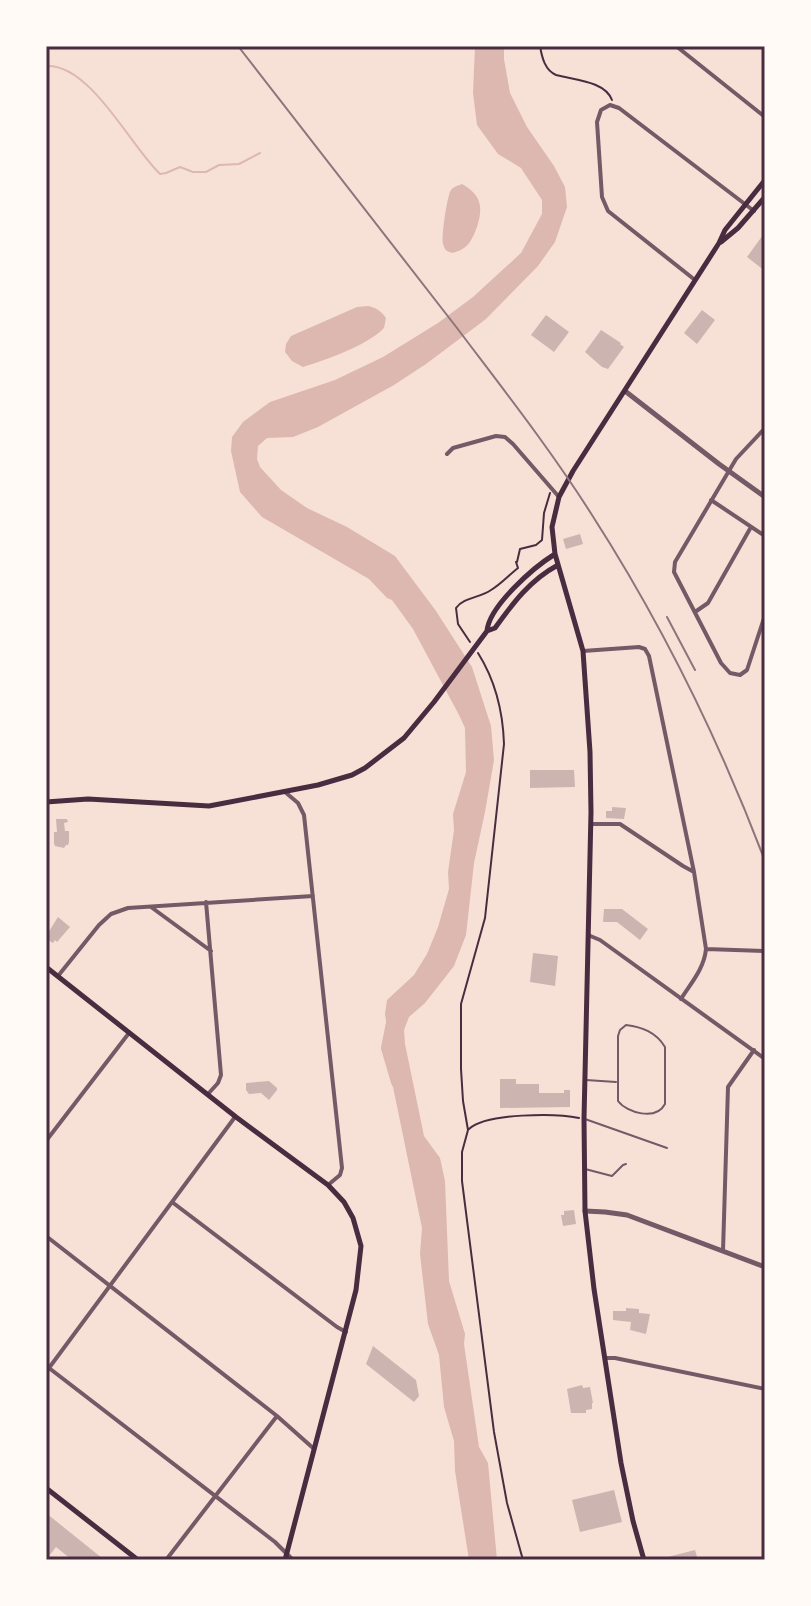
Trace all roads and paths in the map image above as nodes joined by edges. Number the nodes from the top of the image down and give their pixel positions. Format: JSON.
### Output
{"nodes":[{"id":1,"x":540,"y":46,"type":"edge"},
{"id":2,"x":676,"y":46,"type":"edge"},
{"id":3,"x":613,"y":105,"type":"junction"},
{"id":4,"x":765,"y":117,"type":"edge"},
{"id":5,"x":765,"y":180,"type":"edge"},
{"id":6,"x":765,"y":197,"type":"edge"},
{"id":7,"x":745,"y":203,"type":"junction"},
{"id":8,"x":754,"y":211,"type":"junction"},
{"id":9,"x":719,"y":243,"type":"junction"},
{"id":10,"x":695,"y":280,"type":"junction"},
{"id":11,"x":625,"y":391,"type":"junction"},
{"id":12,"x":765,"y":428,"type":"edge"},
{"id":13,"x":447,"y":454,"type":"dead end"},
{"id":14,"x":729,"y":471,"type":"junction"},
{"id":15,"x":549,"y":494,"type":"dead end"},
{"id":16,"x":559,"y":497,"type":"junction"},
{"id":17,"x":765,"y":497,"type":"edge"},
{"id":18,"x":711,"y":500,"type":"junction"},
{"id":19,"x":751,"y":527,"type":"junction"},
{"id":20,"x":765,"y":536,"type":"edge"},
{"id":21,"x":555,"y":554,"type":"junction"},
{"id":22,"x":558,"y":565,"type":"junction"},
{"id":23,"x":695,"y":612,"type":"junction"},
{"id":24,"x":765,"y":615,"type":"edge"},
{"id":25,"x":487,"y":631,"type":"junction"},
{"id":26,"x":583,"y":651,"type":"junction"},
{"id":27,"x":285,"y":792,"type":"junction"},
{"id":28,"x":46,"y":802,"type":"edge"},
{"id":29,"x":591,"y":824,"type":"junction"},
{"id":30,"x":694,"y":872,"type":"junction"},
{"id":31,"x":313,"y":896,"type":"junction"},
{"id":32,"x":206,"y":902,"type":"junction"},
{"id":33,"x":149,"y":906,"type":"junction"},
{"id":34,"x":588,"y":935,"type":"junction"},
{"id":35,"x":706,"y":949,"type":"junction"},
{"id":36,"x":211,"y":951,"type":"junction"},
{"id":37,"x":765,"y":951,"type":"edge"},
{"id":38,"x":46,"y":967,"type":"edge"},
{"id":39,"x":58,"y":976,"type":"junction"},
{"id":40,"x":681,"y":999,"type":"junction"},
{"id":41,"x":129,"y":1033,"type":"junction"},
{"id":42,"x":754,"y":1050,"type":"junction"},
{"id":43,"x":765,"y":1059,"type":"edge"},
{"id":44,"x":585,"y":1080,"type":"junction"},
{"id":45,"x":617,"y":1082,"type":"junction"},
{"id":46,"x":208,"y":1094,"type":"junction"},
{"id":47,"x":572,"y":1116,"type":"dead end"},
{"id":48,"x":236,"y":1117,"type":"junction"},
{"id":49,"x":584,"y":1119,"type":"junction"},
{"id":50,"x":468,"y":1130,"type":"junction"},
{"id":51,"x":46,"y":1141,"type":"edge"},
{"id":52,"x":667,"y":1148,"type":"dead end"},
{"id":53,"x":626,"y":1164,"type":"dead end"},
{"id":54,"x":584,"y":1169,"type":"junction"},
{"id":55,"x":328,"y":1185,"type":"junction"},
{"id":56,"x":172,"y":1202,"type":"junction"},
{"id":57,"x":585,"y":1211,"type":"junction"},
{"id":58,"x":46,"y":1236,"type":"edge"},
{"id":59,"x":723,"y":1251,"type":"junction"},
{"id":60,"x":765,"y":1267,"type":"edge"},
{"id":61,"x":109,"y":1286,"type":"junction"},
{"id":62,"x":346,"y":1332,"type":"junction"},
{"id":63,"x":605,"y":1358,"type":"junction"},
{"id":64,"x":48,"y":1370,"type":"edge"},
{"id":65,"x":765,"y":1389,"type":"edge"},
{"id":66,"x":277,"y":1416,"type":"junction"},
{"id":67,"x":314,"y":1449,"type":"junction"},
{"id":68,"x":46,"y":1488,"type":"edge"},
{"id":69,"x":214,"y":1497,"type":"junction"},
{"id":70,"x":286,"y":1557,"type":"edge"},
{"id":71,"x":138,"y":1560,"type":"edge"},
{"id":72,"x":166,"y":1560,"type":"edge"},
{"id":73,"x":293,"y":1560,"type":"edge"},
{"id":74,"x":523,"y":1560,"type":"edge"},
{"id":75,"x":644,"y":1560,"type":"edge"}],
"edges":[{"from":1,"to":3,"type":"path"},
{"from":2,"to":4,"type":"street"},
{"from":3,"to":7,"type":"street"},
{"from":3,"to":10,"type":"street"},
{"from":5,"to":7,"type":"main road"},
{"from":6,"to":8,"type":"main road"},
{"from":7,"to":8,"type":"street"},
{"from":7,"to":9,"type":"main road"},
{"from":8,"to":9,"type":"main road"},
{"from":9,"to":10,"type":"main road"},
{"from":10,"to":11,"type":"main road"},
{"from":11,"to":14,"type":"street"},
{"from":11,"to":16,"type":"main road"},
{"from":12,"to":14,"type":"street"},
{"from":13,"to":16,"type":"street"},
{"from":14,"to":17,"type":"street"},
{"from":14,"to":18,"type":"street"},
{"from":15,"to":50,"type":"path"},
{"from":16,"to":21,"type":"main road"},
{"from":18,"to":19,"type":"street"},
{"from":18,"to":23,"type":"street"},
{"from":19,"to":20,"type":"street"},
{"from":19,"to":23,"type":"street"},
{"from":21,"to":22,"type":"main road"},
{"from":21,"to":25,"type":"main road"},
{"from":22,"to":25,"type":"main road"},
{"from":22,"to":26,"type":"main road"},
{"from":23,"to":24,"type":"street"},
{"from":25,"to":27,"type":"main road"},
{"from":26,"to":29,"type":"main road"},
{"from":26,"to":30,"type":"street"},
{"from":27,"to":28,"type":"main road"},
{"from":27,"to":31,"type":"street"},
{"from":29,"to":30,"type":"street"},
{"from":29,"to":34,"type":"main road"},
{"from":30,"to":35,"type":"street"},
{"from":31,"to":32,"type":"street"},
{"from":31,"to":55,"type":"street"},
{"from":32,"to":33,"type":"street"},
{"from":32,"to":36,"type":"street"},
{"from":33,"to":36,"type":"street"},
{"from":33,"to":39,"type":"street"},
{"from":34,"to":40,"type":"street"},
{"from":34,"to":44,"type":"main road"},
{"from":35,"to":37,"type":"street"},
{"from":35,"to":40,"type":"street"},
{"from":36,"to":46,"type":"street"},
{"from":38,"to":39,"type":"main road"},
{"from":39,"to":41,"type":"main road"},
{"from":40,"to":42,"type":"street"},
{"from":41,"to":46,"type":"main road"},
{"from":41,"to":51,"type":"street"},
{"from":42,"to":43,"type":"street"},
{"from":42,"to":59,"type":"street"},
{"from":44,"to":45,"type":"lane"},
{"from":44,"to":49,"type":"main road"},
{"from":45,"to":45,"type":"lane"},
{"from":46,"to":48,"type":"main road"},
{"from":47,"to":50,"type":"path"},
{"from":48,"to":55,"type":"main road"},
{"from":48,"to":56,"type":"street"},
{"from":49,"to":52,"type":"lane"},
{"from":49,"to":54,"type":"main road"},
{"from":50,"to":74,"type":"path"},
{"from":53,"to":54,"type":"lane"},
{"from":54,"to":57,"type":"main road"},
{"from":55,"to":62,"type":"main road"},
{"from":56,"to":61,"type":"street"},
{"from":56,"to":62,"type":"street"},
{"from":57,"to":59,"type":"street"},
{"from":57,"to":63,"type":"main road"},
{"from":58,"to":61,"type":"street"},
{"from":59,"to":60,"type":"street"},
{"from":61,"to":64,"type":"street"},
{"from":61,"to":66,"type":"street"},
{"from":62,"to":67,"type":"main road"},
{"from":63,"to":65,"type":"street"},
{"from":63,"to":75,"type":"main road"},
{"from":64,"to":69,"type":"street"},
{"from":66,"to":67,"type":"street"},
{"from":66,"to":69,"type":"street"},
{"from":67,"to":70,"type":"main road"},
{"from":68,"to":71,"type":"main road"},
{"from":69,"to":70,"type":"street"},
{"from":69,"to":72,"type":"street"},
{"from":70,"to":73,"type":"street"}]}
